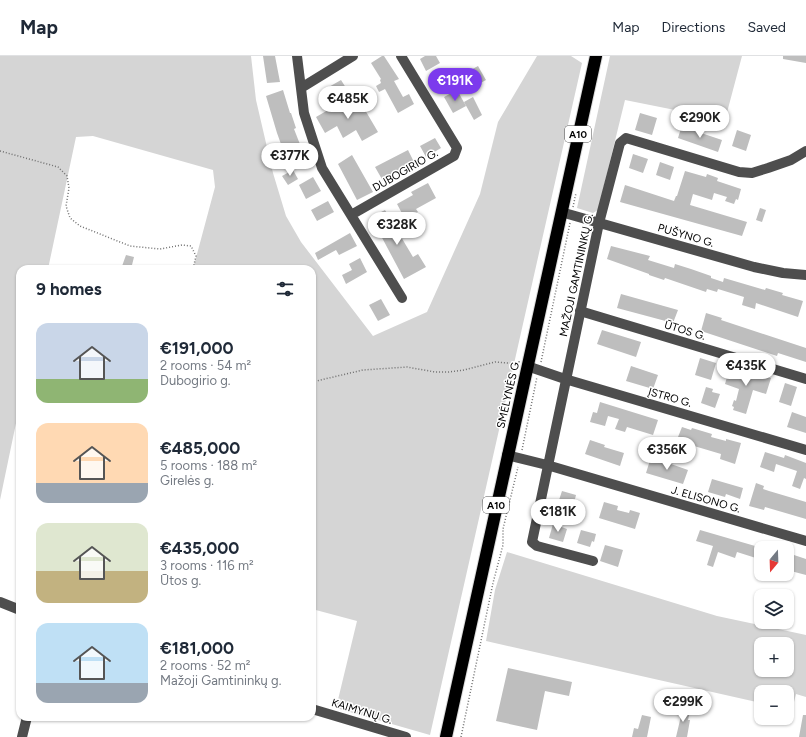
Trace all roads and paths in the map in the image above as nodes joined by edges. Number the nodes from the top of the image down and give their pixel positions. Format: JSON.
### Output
{"nodes":[{"id":1,"x":297,"y":56,"type":"edge"},
{"id":2,"x":353,"y":56,"type":"edge"},
{"id":3,"x":401,"y":56,"type":"edge"},
{"id":4,"x":596,"y":56,"type":"edge"},
{"id":5,"x":301,"y":88,"type":"junction"},
{"id":6,"x":0,"y":151,"type":"edge"},
{"id":7,"x":806,"y":151,"type":"edge"},
{"id":8,"x":577,"y":192,"type":"dead end"},
{"id":9,"x":566,"y":214,"type":"junction"},
{"id":10,"x":351,"y":215,"type":"junction"},
{"id":11,"x":599,"y":222,"type":"junction"},
{"id":12,"x":194,"y":265,"type":"edge"},
{"id":13,"x":806,"y":275,"type":"edge"},
{"id":14,"x":402,"y":298,"type":"dead end"},
{"id":15,"x":580,"y":311,"type":"junction"},
{"id":16,"x":527,"y":366,"type":"junction"},
{"id":17,"x":539,"y":369,"type":"junction"},
{"id":18,"x":565,"y":379,"type":"junction"},
{"id":19,"x":806,"y":379,"type":"edge"},
{"id":20,"x":316,"y":381,"type":"edge"},
{"id":21,"x":806,"y":450,"type":"edge"},
{"id":22,"x":507,"y":455,"type":"junction"},
{"id":23,"x":521,"y":458,"type":"junction"},
{"id":24,"x":547,"y":465,"type":"junction"},
{"id":25,"x":806,"y":541,"type":"edge"},
{"id":26,"x":593,"y":561,"type":"dead end"},
{"id":27,"x":0,"y":602,"type":"edge"},
{"id":28,"x":16,"y":608,"type":"edge"},
{"id":29,"x":316,"y":710,"type":"edge"},
{"id":30,"x":26,"y":721,"type":"edge"},
{"id":31,"x":22,"y":737,"type":"edge"},
{"id":32,"x":406,"y":737,"type":"edge"},
{"id":33,"x":446,"y":737,"type":"edge"},
{"id":34,"x":461,"y":737,"type":"edge"}],
"edges":[{"from":1,"to":5,"type":"street"},
{"from":2,"to":5,"type":"street"},
{"from":3,"to":10,"type":"street","name":"DUBOGIRIO G."},
{"from":4,"to":9,"type":"highway","name":"SMĖLYNĖS G.","number":"A10"},
{"from":5,"to":10,"type":"street"},
{"from":6,"to":12,"type":"path"},
{"from":7,"to":11,"type":"street","name":"MAŽOJI GAMTININKŲ G."},
{"from":8,"to":9,"type":"path"},
{"from":9,"to":11,"type":"street","name":"PUŠYNO G."},
{"from":9,"to":16,"type":"highway","name":"SMĖLYNĖS G.","number":"A10"},
{"from":9,"to":17,"type":"path"},
{"from":10,"to":14,"type":"street"},
{"from":11,"to":13,"type":"street","name":"PUŠYNO G."},
{"from":11,"to":15,"type":"street","name":"MAŽOJI GAMTININKŲ G."},
{"from":15,"to":18,"type":"street","name":"MAŽOJI GAMTININKŲ G."},
{"from":15,"to":19,"type":"street","name":"ŪTOS G."},
{"from":16,"to":17,"type":"street","name":"ĮSTRO G."},
{"from":16,"to":20,"type":"path"},
{"from":16,"to":22,"type":"highway","name":"SMĖLYNĖS G.","number":"A10"},
{"from":17,"to":18,"type":"street","name":"ĮSTRO G."},
{"from":17,"to":23,"type":"path"},
{"from":18,"to":21,"type":"street","name":"ĮSTRO G."},
{"from":18,"to":24,"type":"street","name":"MAŽOJI GAMTININKŲ G."},
{"from":22,"to":23,"type":"street","name":"J. ELISONO G."},
{"from":22,"to":33,"type":"highway","name":"SMĖLYNĖS G.","number":"A10"},
{"from":23,"to":24,"type":"street","name":"J. ELISONO G."},
{"from":23,"to":34,"type":"path"},
{"from":24,"to":25,"type":"street","name":"J. ELISONO G."},
{"from":24,"to":26,"type":"street","name":"MAŽOJI GAMTININKŲ G."},
{"from":27,"to":28,"type":"street"},
{"from":29,"to":32,"type":"street","name":"KAIMYNŲ G."},
{"from":30,"to":31,"type":"street"}]}
